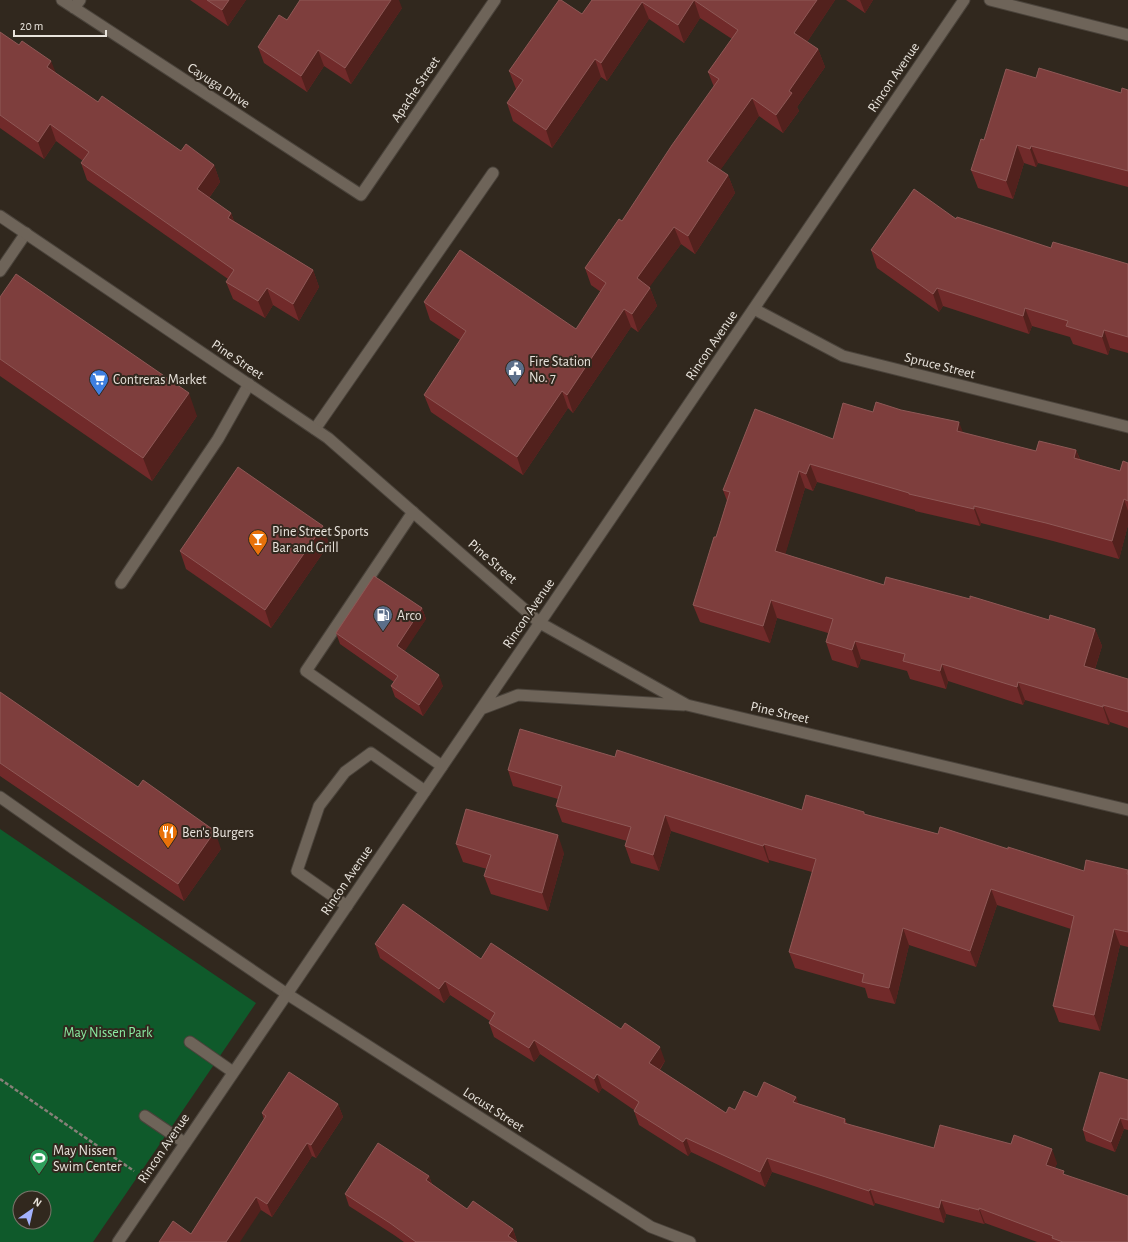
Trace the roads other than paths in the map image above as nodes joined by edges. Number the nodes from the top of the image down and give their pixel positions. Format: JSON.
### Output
{"nodes":[{"id":1,"x":62,"y":0,"type":"edge"},
{"id":2,"x":495,"y":0,"type":"edge"},
{"id":3,"x":964,"y":0,"type":"edge"},
{"id":4,"x":990,"y":0,"type":"edge"},
{"id":5,"x":77,"y":4,"type":"edge"},
{"id":6,"x":1128,"y":35,"type":"edge"},
{"id":7,"x":493,"y":173,"type":"dead end"},
{"id":8,"x":361,"y":195,"type":"joint"},
{"id":9,"x":0,"y":216,"type":"edge"},
{"id":10,"x":26,"y":233,"type":"junction"},
{"id":11,"x":0,"y":271,"type":"edge"},
{"id":12,"x":754,"y":309,"type":"junction"},
{"id":13,"x":249,"y":384,"type":"junction"},
{"id":14,"x":1128,"y":427,"type":"edge"},
{"id":15,"x":315,"y":429,"type":"junction"},
{"id":16,"x":413,"y":512,"type":"junction"},
{"id":17,"x":121,"y":583,"type":"dead end"},
{"id":18,"x":540,"y":623,"type":"junction"},
{"id":19,"x":687,"y":705,"type":"junction"},
{"id":20,"x":481,"y":708,"type":"junction"},
{"id":21,"x":442,"y":766,"type":"junction"},
{"id":22,"x":425,"y":790,"type":"junction"},
{"id":23,"x":0,"y":797,"type":"edge"},
{"id":24,"x":1128,"y":810,"type":"edge"},
{"id":25,"x":347,"y":906,"type":"junction"},
{"id":26,"x":287,"y":994,"type":"junction"},
{"id":27,"x":190,"y":1042,"type":"dead end"},
{"id":28,"x":234,"y":1072,"type":"junction"},
{"id":29,"x":145,"y":1116,"type":"dead end"},
{"id":30,"x":185,"y":1143,"type":"junction"},
{"id":31,"x":118,"y":1242,"type":"edge"},
{"id":32,"x":690,"y":1242,"type":"edge"}],
"edges":[{"from":1,"to":5,"type":"street","name":"Cayuga Drive"},
{"from":2,"to":8,"type":"street","name":"Apache Street"},
{"from":3,"to":12,"type":"street","name":"Rincon Avenue"},
{"from":4,"to":6,"type":"street"},
{"from":5,"to":8,"type":"street","name":"Cayuga Drive"},
{"from":7,"to":15,"type":"street"},
{"from":9,"to":10,"type":"street","name":"Pine Street"},
{"from":10,"to":11,"type":"street"},
{"from":10,"to":13,"type":"street","name":"Pine Street"},
{"from":12,"to":14,"type":"street","name":"Spruce Street"},
{"from":12,"to":18,"type":"street","name":"Rincon Avenue"},
{"from":13,"to":15,"type":"street","name":"Pine Street"},
{"from":13,"to":17,"type":"street"},
{"from":15,"to":16,"type":"street","name":"Pine Street"},
{"from":16,"to":18,"type":"street","name":"Pine Street"},
{"from":16,"to":21,"type":"street"},
{"from":18,"to":19,"type":"street","name":"Pine Street"},
{"from":18,"to":20,"type":"street","name":"Rincon Avenue"},
{"from":19,"to":20,"type":"street"},
{"from":19,"to":24,"type":"street","name":"Pine Street"},
{"from":20,"to":21,"type":"street","name":"Rincon Avenue"},
{"from":21,"to":22,"type":"street","name":"Rincon Avenue"},
{"from":22,"to":25,"type":"street","name":"Rincon Avenue"},
{"from":22,"to":25,"type":"street"},
{"from":23,"to":26,"type":"street","name":"Locust Street"},
{"from":25,"to":26,"type":"street","name":"Rincon Avenue"},
{"from":26,"to":28,"type":"street","name":"Rincon Avenue"},
{"from":26,"to":32,"type":"street","name":"Locust Street"},
{"from":27,"to":28,"type":"street"},
{"from":28,"to":30,"type":"street","name":"Rincon Avenue"},
{"from":29,"to":30,"type":"street"},
{"from":30,"to":31,"type":"street","name":"Rincon Avenue"}]}
